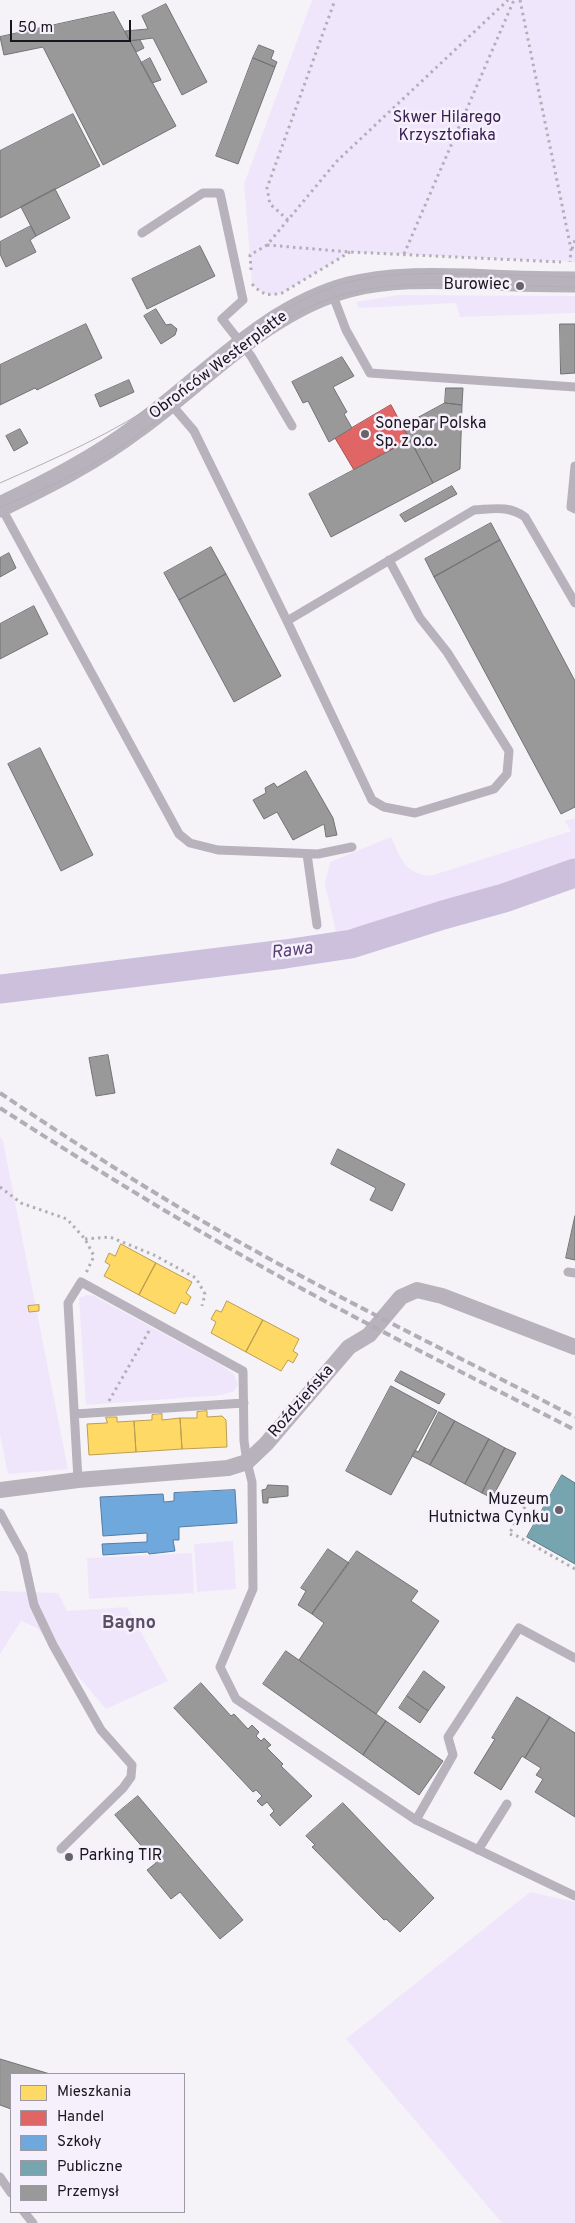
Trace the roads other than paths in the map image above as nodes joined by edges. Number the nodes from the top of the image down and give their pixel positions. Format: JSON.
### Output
{"nodes":[{"id":1,"x":142,"y":233,"type":"dead end"},
{"id":2,"x":574,"y":269,"type":"edge"},
{"id":3,"x":332,"y":293,"type":"junction"},
{"id":4,"x":243,"y":344,"type":"junction"},
{"id":5,"x":575,"y":387,"type":"edge"},
{"id":6,"x":170,"y":403,"type":"junction"},
{"id":7,"x":292,"y":426,"type":"dead end"},
{"id":8,"x":575,"y":466,"type":"edge"},
{"id":9,"x":0,"y":507,"type":"edge"},
{"id":10,"x":575,"y":509,"type":"edge"},
{"id":11,"x":389,"y":560,"type":"junction"},
{"id":12,"x":575,"y":603,"type":"edge"},
{"id":13,"x":287,"y":620,"type":"junction"},
{"id":14,"x":352,"y":847,"type":"dead end"},
{"id":15,"x":307,"y":854,"type":"junction"},
{"id":16,"x":317,"y":925,"type":"dead end"},
{"id":17,"x":575,"y":1348,"type":"edge"},
{"id":18,"x":244,"y":1403,"type":"junction"},
{"id":19,"x":75,"y":1414,"type":"junction"},
{"id":20,"x":247,"y":1462,"type":"junction"},
{"id":21,"x":78,"y":1480,"type":"junction"},
{"id":22,"x":0,"y":1490,"type":"edge"},
{"id":23,"x":0,"y":1513,"type":"edge"},
{"id":24,"x":575,"y":1658,"type":"edge"},
{"id":25,"x":507,"y":1804,"type":"dead end"},
{"id":26,"x":416,"y":1820,"type":"junction"},
{"id":27,"x":61,"y":1849,"type":"dead end"},
{"id":28,"x":478,"y":1850,"type":"junction"},
{"id":29,"x":575,"y":1896,"type":"edge"},
{"id":30,"x":0,"y":2177,"type":"edge"},
{"id":31,"x":10,"y":2192,"type":"edge"},
{"id":32,"x":25,"y":2213,"type":"edge"},
{"id":33,"x":33,"y":2223,"type":"edge"}],
"edges":[{"from":1,"to":4,"type":"lane"},
{"from":2,"to":3,"type":"street","name":"Obrońców Westerplatte"},
{"from":3,"to":4,"type":"street","name":"Obrońców Westerplatte"},
{"from":3,"to":5,"type":"lane"},
{"from":4,"to":6,"type":"street","name":"Obrońców Westerplatte"},
{"from":4,"to":7,"type":"lane"},
{"from":6,"to":9,"type":"street","name":"Obrońców Westerplatte"},
{"from":6,"to":13,"type":"lane"},
{"from":8,"to":10,"type":"lane"},
{"from":9,"to":15,"type":"lane"},
{"from":11,"to":12,"type":"lane"},
{"from":11,"to":13,"type":"lane"},
{"from":11,"to":13,"type":"lane"},
{"from":14,"to":15,"type":"lane"},
{"from":15,"to":16,"type":"lane"},
{"from":17,"to":20,"type":"street","name":"Roździeńska"},
{"from":18,"to":19,"type":"lane"},
{"from":18,"to":19,"type":"lane"},
{"from":18,"to":20,"type":"lane"},
{"from":19,"to":21,"type":"lane"},
{"from":20,"to":21,"type":"street","name":"Roździeńska"},
{"from":20,"to":26,"type":"lane"},
{"from":21,"to":22,"type":"street","name":"Roździeńska"},
{"from":23,"to":27,"type":"lane"},
{"from":24,"to":26,"type":"lane"},
{"from":25,"to":28,"type":"lane"},
{"from":26,"to":28,"type":"lane"},
{"from":28,"to":29,"type":"lane"},
{"from":30,"to":31,"type":"lane"},
{"from":32,"to":33,"type":"lane"}]}
